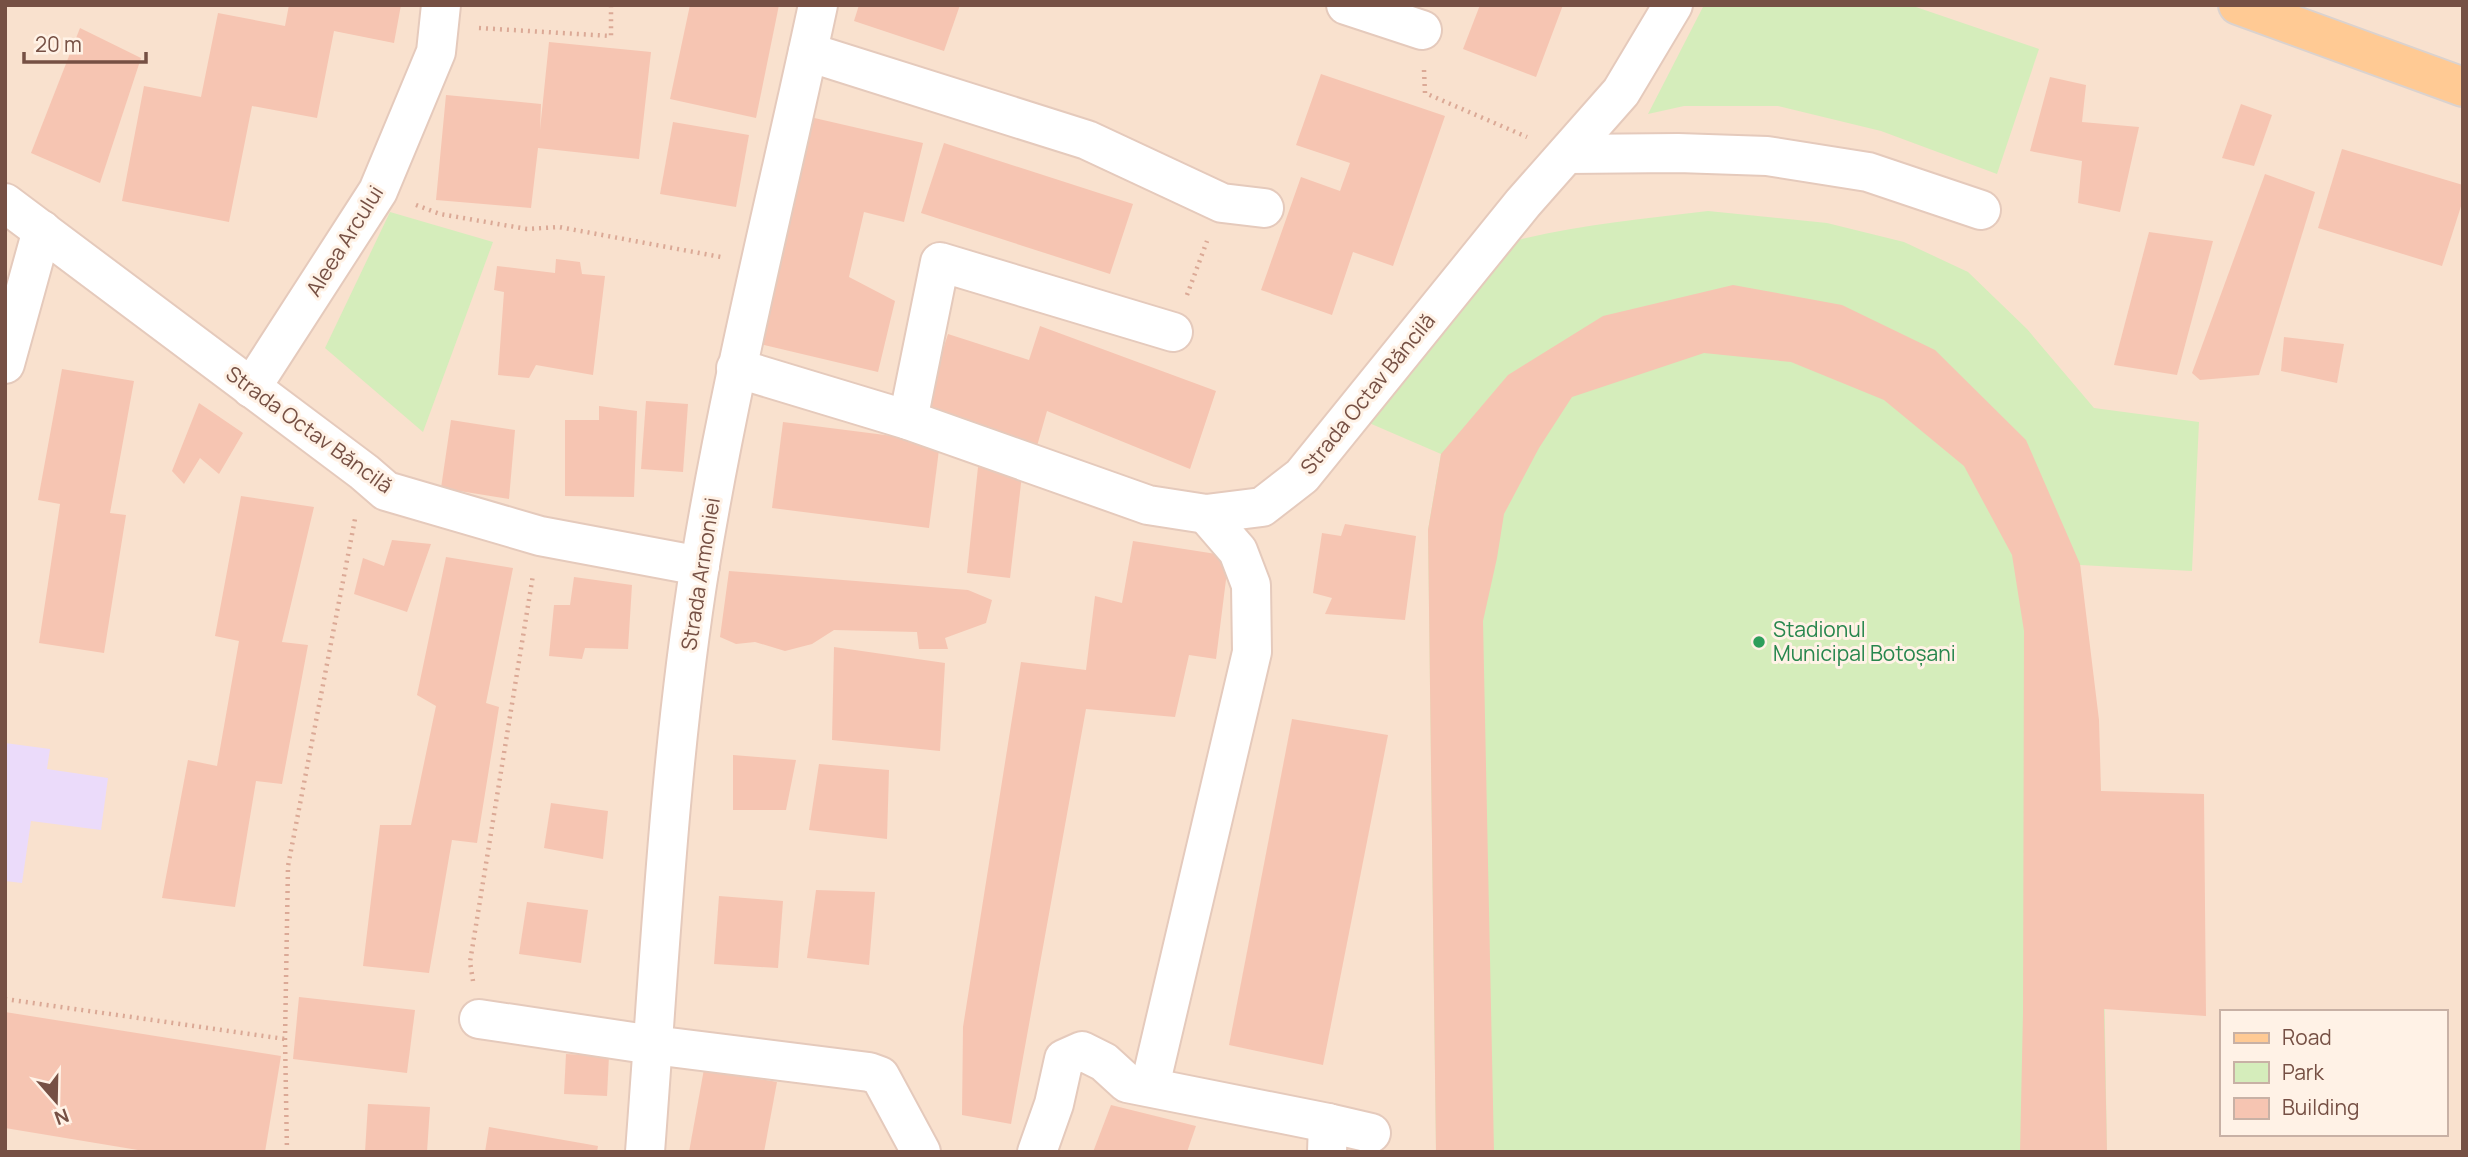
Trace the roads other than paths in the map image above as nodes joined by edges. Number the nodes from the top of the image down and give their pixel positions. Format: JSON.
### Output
{"nodes":[{"id":1,"x":818,"y":5,"type":"edge"},
{"id":2,"x":1346,"y":5,"type":"edge"},
{"id":3,"x":1673,"y":5,"type":"edge"},
{"id":4,"x":2238,"y":5,"type":"edge"},
{"id":5,"x":440,"y":15,"type":"edge"},
{"id":6,"x":1422,"y":30,"type":"road end"},
{"id":7,"x":808,"y":52,"type":"junction"},
{"id":8,"x":2463,"y":87,"type":"edge"},
{"id":9,"x":1567,"y":154,"type":"junction"},
{"id":10,"x":5,"y":203,"type":"edge"},
{"id":11,"x":1264,"y":208,"type":"dead end"},
{"id":12,"x":1981,"y":210,"type":"dead end"},
{"id":13,"x":42,"y":230,"type":"junction"},
{"id":14,"x":1173,"y":332,"type":"road end"},
{"id":15,"x":5,"y":363,"type":"edge"},
{"id":16,"x":736,"y":368,"type":"junction"},
{"id":17,"x":251,"y":388,"type":"junction"},
{"id":18,"x":908,"y":420,"type":"junction"},
{"id":19,"x":1206,"y":514,"type":"junction"},
{"id":20,"x":700,"y":566,"type":"junction"},
{"id":21,"x":479,"y":1019,"type":"road end"},
{"id":22,"x":653,"y":1045,"type":"junction"},
{"id":23,"x":1150,"y":1086,"type":"junction"},
{"id":24,"x":1371,"y":1133,"type":"dead end"},
{"id":25,"x":1327,"y":1137,"type":"edge"},
{"id":26,"x":645,"y":1152,"type":"edge"},
{"id":27,"x":921,"y":1152,"type":"edge"},
{"id":28,"x":1037,"y":1152,"type":"edge"}],
"edges":[{"from":1,"to":7,"type":"street","name":"Strada Armoniei"},
{"from":2,"to":6,"type":"street"},
{"from":3,"to":9,"type":"street","name":"Strada Octav Băncilă"},
{"from":4,"to":8,"type":"main road"},
{"from":5,"to":17,"type":"street","name":"Aleea Arcului"},
{"from":7,"to":11,"type":"street"},
{"from":7,"to":16,"type":"street","name":"Strada Armoniei"},
{"from":9,"to":12,"type":"street"},
{"from":9,"to":19,"type":"street","name":"Strada Octav Băncilă"},
{"from":10,"to":13,"type":"street","name":"Strada Octav Băncilă"},
{"from":13,"to":15,"type":"street"},
{"from":13,"to":17,"type":"street","name":"Strada Octav Băncilă"},
{"from":14,"to":18,"type":"street"},
{"from":16,"to":18,"type":"street","name":"Strada Octav Băncilă"},
{"from":16,"to":20,"type":"street","name":"Strada Armoniei"},
{"from":17,"to":20,"type":"street","name":"Strada Octav Băncilă"},
{"from":18,"to":19,"type":"street","name":"Strada Octav Băncilă"},
{"from":19,"to":23,"type":"street"},
{"from":20,"to":22,"type":"street","name":"Strada Armoniei"},
{"from":21,"to":22,"type":"street"},
{"from":22,"to":26,"type":"street","name":"Strada Armoniei"},
{"from":22,"to":27,"type":"street"},
{"from":23,"to":25,"type":"street"},
{"from":23,"to":28,"type":"street"},
{"from":24,"to":25,"type":"street"}]}
